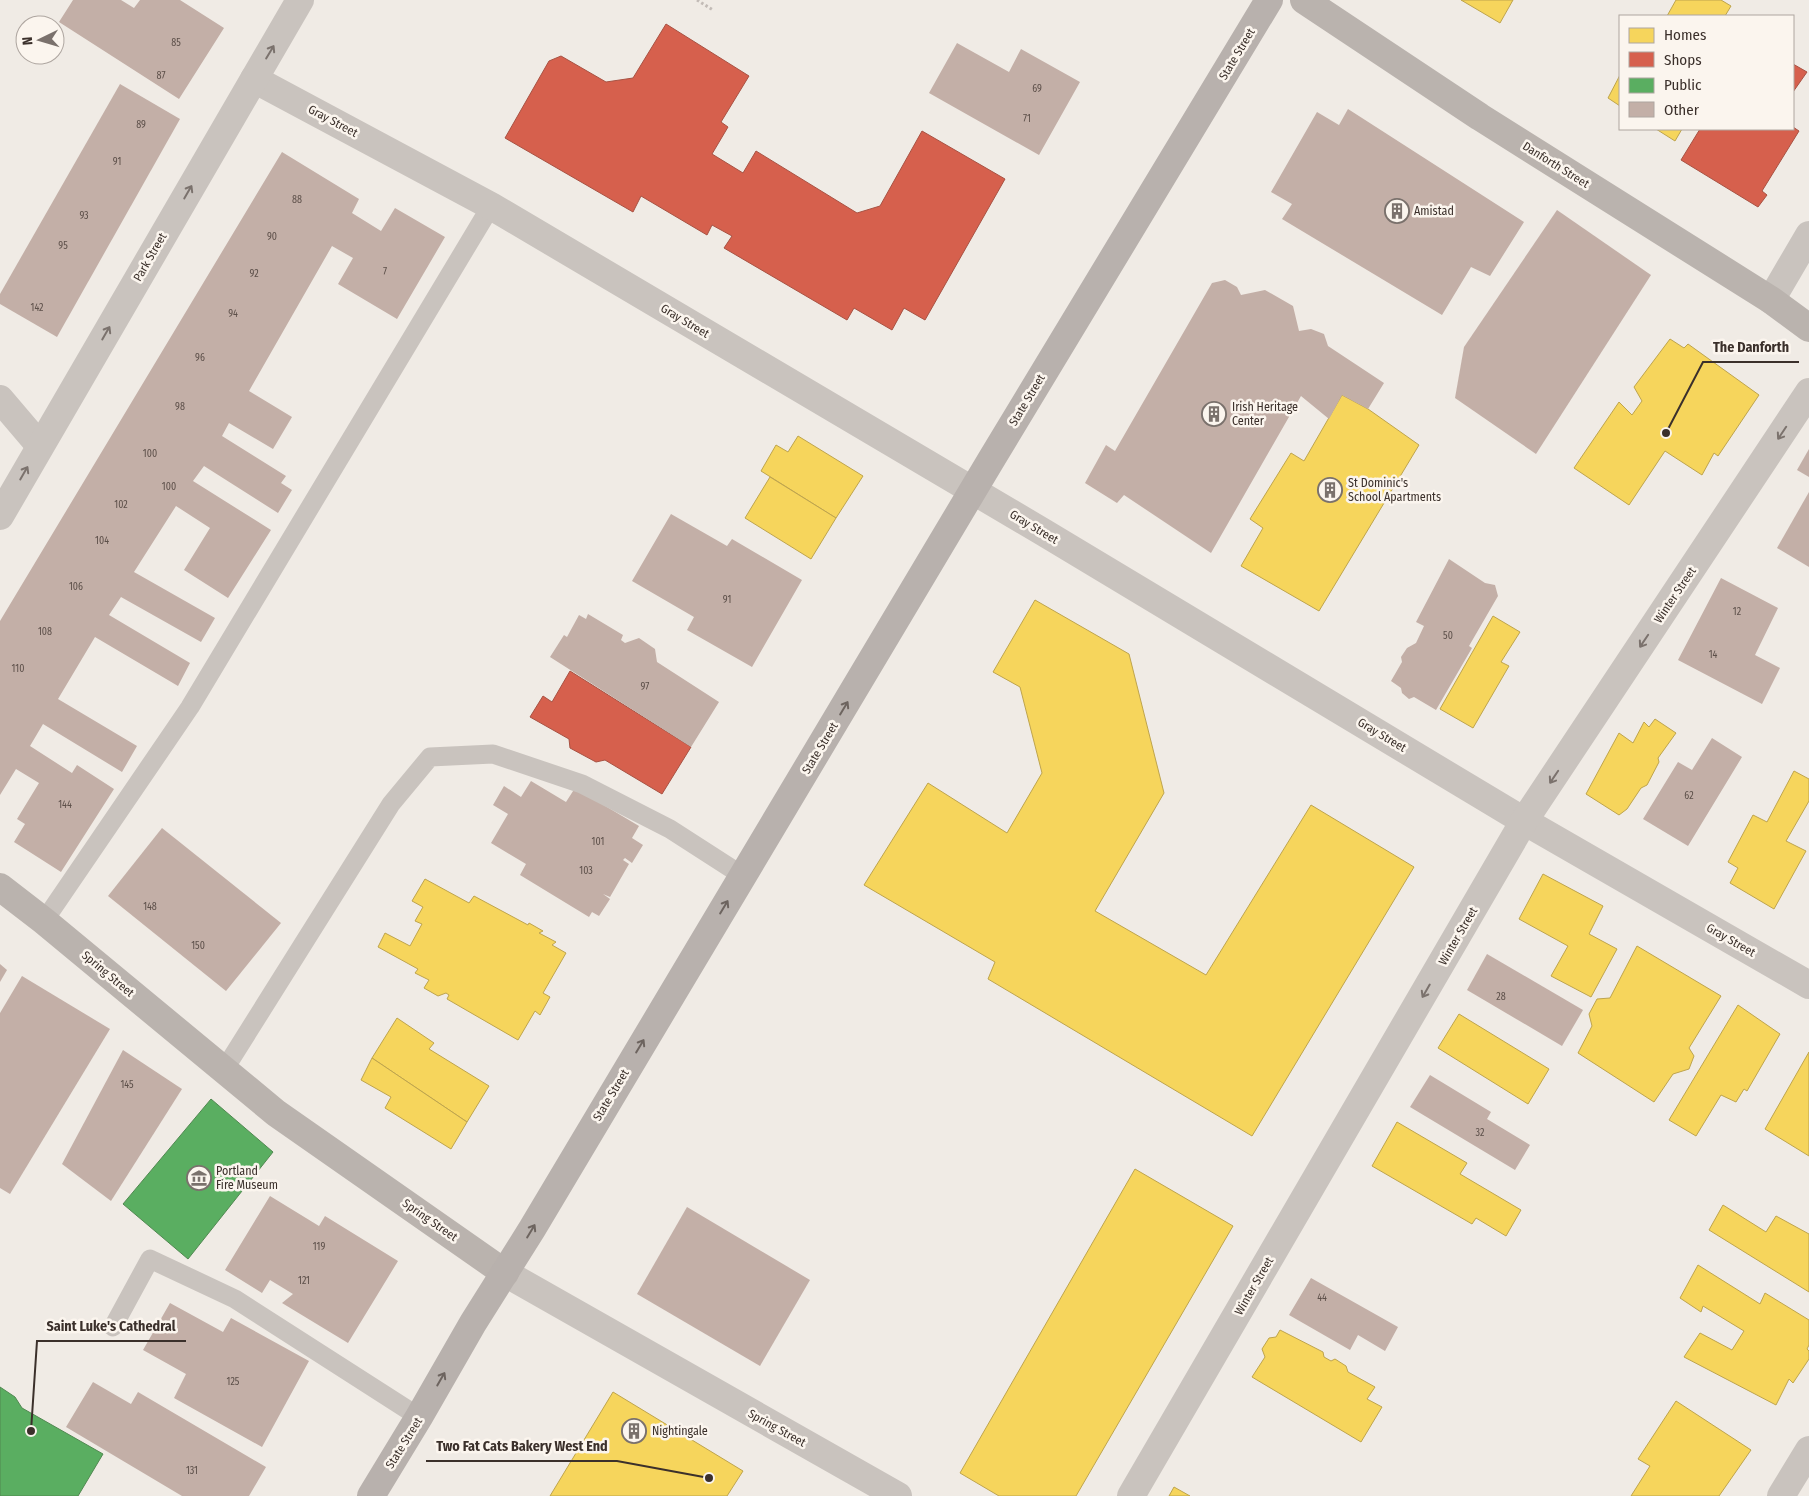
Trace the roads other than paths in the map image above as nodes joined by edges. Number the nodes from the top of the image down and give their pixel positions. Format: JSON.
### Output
{"nodes":[{"id":1,"x":300,"y":0,"type":"edge"},
{"id":2,"x":1269,"y":0,"type":"edge"},
{"id":3,"x":1304,"y":0,"type":"edge"},
{"id":4,"x":254,"y":79,"type":"junction"},
{"id":5,"x":491,"y":206,"type":"junction"},
{"id":6,"x":1809,"y":235,"type":"edge"},
{"id":7,"x":1771,"y":300,"type":"junction"},
{"id":8,"x":1809,"y":328,"type":"edge"},
{"id":9,"x":1809,"y":392,"type":"edge"},
{"id":10,"x":0,"y":399,"type":"edge"},
{"id":11,"x":40,"y":446,"type":"junction"},
{"id":12,"x":973,"y":491,"type":"junction"},
{"id":13,"x":0,"y":516,"type":"edge"},
{"id":14,"x":1524,"y":821,"type":"junction"},
{"id":15,"x":743,"y":876,"type":"junction"},
{"id":16,"x":0,"y":887,"type":"edge"},
{"id":17,"x":44,"y":921,"type":"junction"},
{"id":18,"x":1809,"y":985,"type":"edge"},
{"id":19,"x":224,"y":1070,"type":"junction"},
{"id":20,"x":505,"y":1273,"type":"junction"},
{"id":21,"x":112,"y":1327,"type":"dead end"},
{"id":22,"x":420,"y":1417,"type":"junction"},
{"id":23,"x":1809,"y":1450,"type":"edge"},
{"id":24,"x":371,"y":1496,"type":"edge"},
{"id":25,"x":898,"y":1496,"type":"edge"},
{"id":26,"x":1131,"y":1496,"type":"edge"},
{"id":27,"x":1782,"y":1496,"type":"edge"}],
"edges":[{"from":4,"to":1,"type":"street","name":"Park Street","one_way":true},
{"from":2,"to":12,"type":"main road","name":"State Street"},
{"from":3,"to":7,"type":"street","name":"Danforth Street"},
{"from":4,"to":5,"type":"street","name":"Gray Street"},
{"from":11,"to":4,"type":"street","name":"Park Street","one_way":true},
{"from":5,"to":12,"type":"street","name":"Gray Street"},
{"from":5,"to":17,"type":"lane"},
{"from":6,"to":7,"type":"street"},
{"from":7,"to":8,"type":"street","name":"Danforth Street"},
{"from":9,"to":14,"type":"street","name":"Winter Street","one_way":true},
{"from":10,"to":11,"type":"street"},
{"from":13,"to":11,"type":"street","name":"Park Street","one_way":true},
{"from":12,"to":14,"type":"street","name":"Gray Street"},
{"from":15,"to":12,"type":"main road","name":"State Street","one_way":true},
{"from":14,"to":18,"type":"street","name":"Gray Street"},
{"from":14,"to":26,"type":"street","name":"Winter Street","one_way":true},
{"from":15,"to":19,"type":"lane"},
{"from":20,"to":15,"type":"main road","name":"State Street","one_way":true},
{"from":16,"to":17,"type":"street","name":"Spring Street"},
{"from":17,"to":19,"type":"street","name":"Spring Street"},
{"from":19,"to":20,"type":"street","name":"Spring Street"},
{"from":22,"to":20,"type":"main road","name":"State Street","one_way":true},
{"from":20,"to":25,"type":"street","name":"Spring Street"},
{"from":21,"to":22,"type":"lane"},
{"from":22,"to":24,"type":"main road","name":"State Street"},
{"from":23,"to":27,"type":"street"}]}
